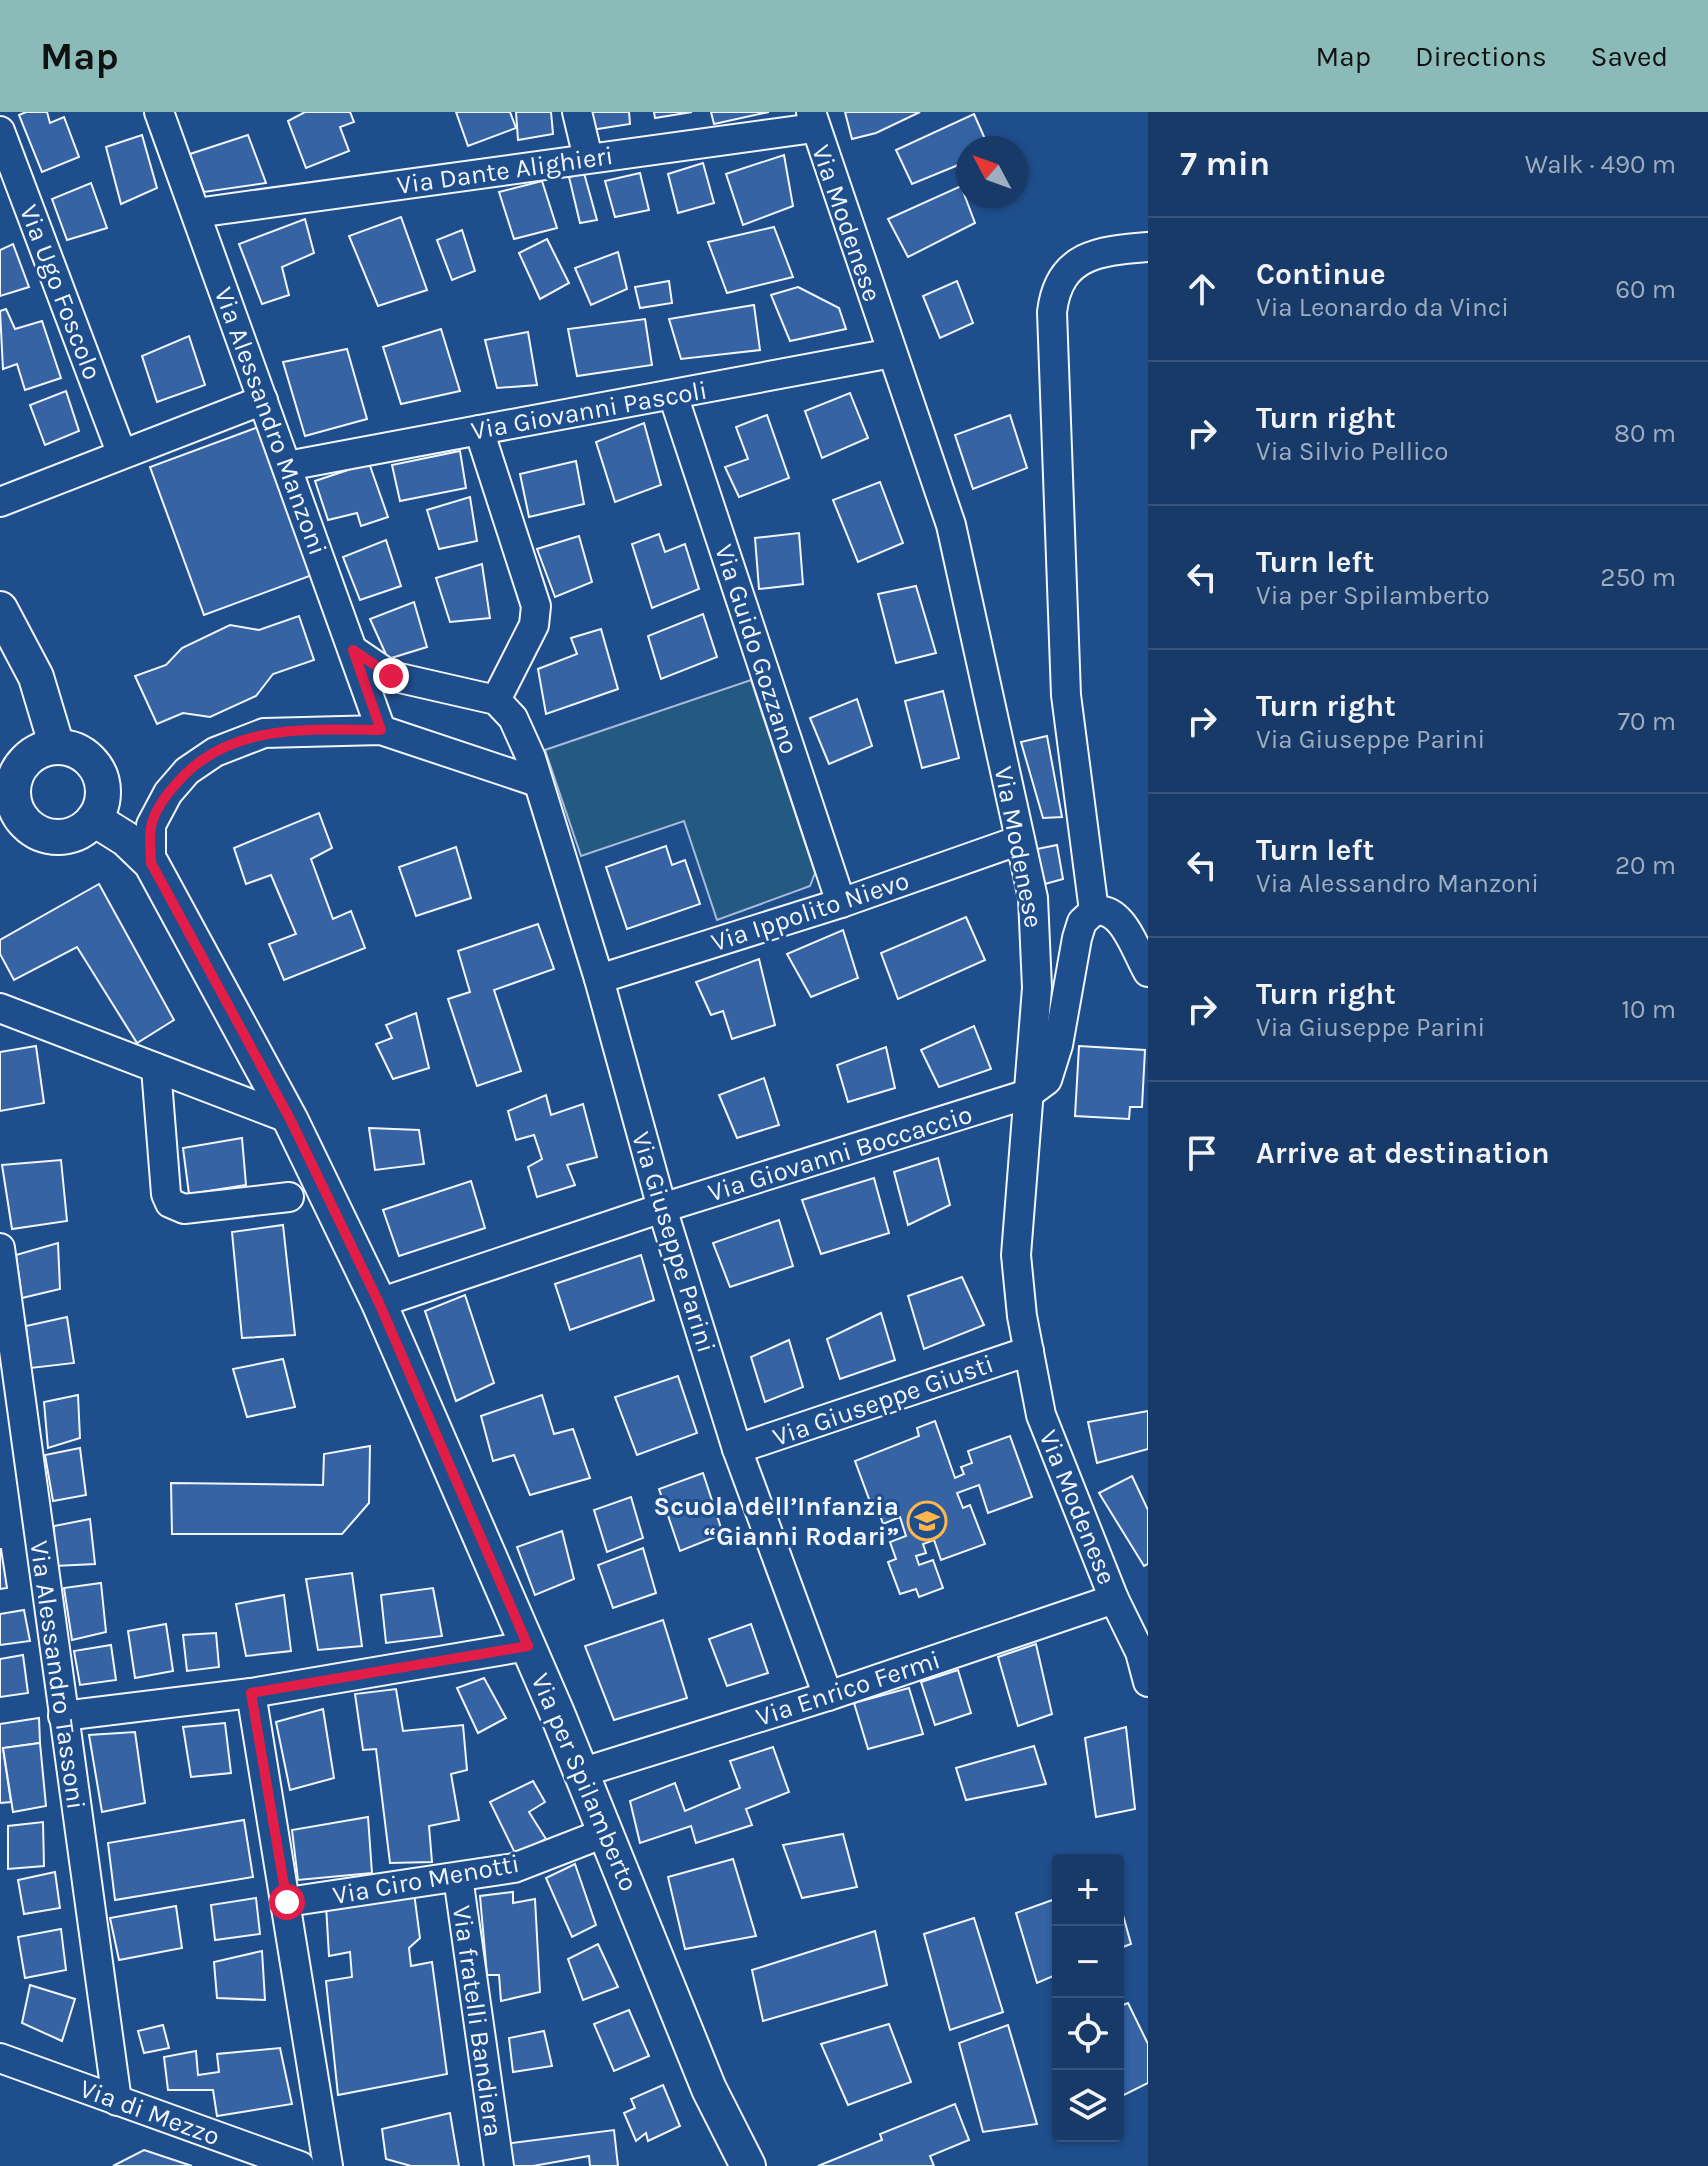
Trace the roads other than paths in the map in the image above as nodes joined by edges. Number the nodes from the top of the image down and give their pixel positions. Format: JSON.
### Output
{"nodes":[{"id":1,"x":159,"y":112,"type":"edge"},
{"id":2,"x":577,"y":112,"type":"edge"},
{"id":3,"x":812,"y":120,"type":"edge"},
{"id":4,"x":0,"y":131,"type":"edge"},
{"id":5,"x":588,"y":158,"type":"junction"},
{"id":6,"x":196,"y":213,"type":"junction"},
{"id":7,"x":1148,"y":247,"type":"edge"},
{"id":8,"x":892,"y":353,"type":"junction"},
{"id":9,"x":673,"y":395,"type":"junction"},
{"id":10,"x":263,"y":400,"type":"junction"},
{"id":11,"x":479,"y":430,"type":"junction"},
{"id":12,"x":121,"y":452,"type":"junction"},
{"id":13,"x":287,"y":466,"type":"junction"},
{"id":14,"x":0,"y":502,"type":"edge"},
{"id":15,"x":0,"y":609,"type":"edge"},
{"id":16,"x":353,"y":650,"type":"junction"},
{"id":17,"x":496,"y":700,"type":"junction"},
{"id":18,"x":381,"y":730,"type":"junction"},
{"id":19,"x":57,"y":747,"type":"junction"},
{"id":20,"x":537,"y":782,"type":"junction"},
{"id":21,"x":94,"y":819,"type":"junction"},
{"id":22,"x":12,"y":828,"type":"edge"},
{"id":23,"x":1020,"y":840,"type":"junction"},
{"id":24,"x":151,"y":863,"type":"junction"},
{"id":25,"x":841,"y":903,"type":"junction"},
{"id":26,"x":1094,"y":911,"type":"junction"},
{"id":27,"x":1148,"y":972,"type":"edge"},
{"id":28,"x":599,"y":979,"type":"junction"},
{"id":29,"x":0,"y":1008,"type":"edge"},
{"id":30,"x":156,"y":1068,"type":"junction"},
{"id":31,"x":1028,"y":1094,"type":"junction"},
{"id":32,"x":290,"y":1119,"type":"junction"},
{"id":33,"x":289,"y":1197,"type":"dead end"},
{"id":34,"x":662,"y":1208,"type":"junction"},
{"id":35,"x":0,"y":1248,"type":"edge"},
{"id":36,"x":379,"y":1303,"type":"junction"},
{"id":37,"x":6,"y":1332,"type":"edge"},
{"id":38,"x":1029,"y":1351,"type":"junction"},
{"id":39,"x":737,"y":1449,"type":"junction"},
{"id":40,"x":1114,"y":1599,"type":"junction"},
{"id":41,"x":528,"y":1646,"type":"junction"},
{"id":42,"x":1148,"y":1682,"type":"edge"},
{"id":43,"x":251,"y":1693,"type":"junction"},
{"id":44,"x":828,"y":1696,"type":"junction"},
{"id":45,"x":63,"y":1716,"type":"junction"},
{"id":46,"x":580,"y":1773,"type":"junction"},
{"id":47,"x":607,"y":1832,"type":"junction"},
{"id":48,"x":458,"y":1877,"type":"junction"},
{"id":49,"x":287,"y":1902,"type":"junction"},
{"id":50,"x":0,"y":2058,"type":"edge"},
{"id":51,"x":117,"y":2101,"type":"junction"},
{"id":52,"x":300,"y":2166,"type":"edge"},
{"id":53,"x":328,"y":2166,"type":"edge"},
{"id":54,"x":499,"y":2166,"type":"edge"},
{"id":55,"x":748,"y":2166,"type":"edge"}],
"edges":[{"from":1,"to":6,"type":"street","name":"Via Alessandro Manzoni"},
{"from":2,"to":5,"type":"street"},
{"from":3,"to":5,"type":"street","name":"Via Dante Alighieri"},
{"from":3,"to":8,"type":"street","name":"Via Modenese"},
{"from":4,"to":12,"type":"street","name":"Via Ugo Foscolo"},
{"from":5,"to":6,"type":"street","name":"Via Dante Alighieri"},
{"from":6,"to":10,"type":"street","name":"Via Alessandro Manzoni"},
{"from":7,"to":26,"type":"street"},
{"from":8,"to":9,"type":"street","name":"Via Giovanni Pascoli"},
{"from":8,"to":23,"type":"street","name":"Via Modenese"},
{"from":9,"to":11,"type":"street","name":"Via Giovanni Pascoli"},
{"from":9,"to":25,"type":"street","name":"Via Guido Gozzano"},
{"from":10,"to":12,"type":"street"},
{"from":10,"to":13,"type":"street","name":"Via Alessandro Manzoni"},
{"from":11,"to":13,"type":"street","name":"Via Giovanni Pascoli"},
{"from":11,"to":17,"type":"street"},
{"from":12,"to":14,"type":"street"},
{"from":13,"to":16,"type":"street","name":"Via Alessandro Manzoni"},
{"from":15,"to":19,"type":"main road"},
{"from":16,"to":17,"type":"street"},
{"from":16,"to":18,"type":"street","name":"Via Alessandro Manzoni"},
{"from":17,"to":20,"type":"street","name":"Via Giuseppe Parini"},
{"from":18,"to":20,"type":"street"},
{"from":18,"to":24,"type":"street"},
{"from":19,"to":21,"type":"main road"},
{"from":19,"to":22,"type":"main road"},
{"from":20,"to":28,"type":"street","name":"Via Giuseppe Parini"},
{"from":21,"to":22,"type":"main road"},
{"from":21,"to":24,"type":"main road","name":"Via per Spilamberto"},
{"from":23,"to":25,"type":"street","name":"Via Ippolito Nievo"},
{"from":23,"to":31,"type":"street","name":"Via Modenese"},
{"from":24,"to":32,"type":"main road","name":"Via per Spilamberto"},
{"from":25,"to":28,"type":"street","name":"Via Ippolito Nievo"},
{"from":26,"to":27,"type":"street"},
{"from":26,"to":31,"type":"street"},
{"from":28,"to":34,"type":"street","name":"Via Giuseppe Parini"},
{"from":29,"to":30,"type":"street"},
{"from":30,"to":32,"type":"street"},
{"from":30,"to":33,"type":"street"},
{"from":31,"to":34,"type":"street","name":"Via Giovanni Boccaccio"},
{"from":31,"to":38,"type":"street","name":"Via Modenese"},
{"from":32,"to":36,"type":"main road","name":"Via per Spilamberto"},
{"from":34,"to":36,"type":"street","name":"Via Giovanni Boccaccio"},
{"from":34,"to":39,"type":"street","name":"Via Giuseppe Parini"},
{"from":35,"to":37,"type":"street","name":"Via Alessandro Tassoni"},
{"from":36,"to":41,"type":"main road","name":"Via per Spilamberto"},
{"from":37,"to":45,"type":"street","name":"Via Alessandro Tassoni"},
{"from":38,"to":39,"type":"street","name":"Via Giuseppe Giusti"},
{"from":38,"to":40,"type":"street","name":"Via Modenese"},
{"from":39,"to":44,"type":"street","name":"Via Giuseppe Parini"},
{"from":40,"to":42,"type":"street","name":"Via Modenese"},
{"from":40,"to":44,"type":"street","name":"Via Enrico Fermi"},
{"from":41,"to":43,"type":"street"},
{"from":41,"to":46,"type":"main road","name":"Via per Spilamberto"},
{"from":43,"to":45,"type":"street"},
{"from":43,"to":49,"type":"street"},
{"from":44,"to":46,"type":"street","name":"Via Enrico Fermi"},
{"from":45,"to":51,"type":"street","name":"Via Alessandro Tassoni"},
{"from":46,"to":47,"type":"main road","name":"Via per Spilamberto"},
{"from":47,"to":48,"type":"street","name":"Via Ciro Menotti"},
{"from":47,"to":55,"type":"main road","name":"Via per Spilamberto"},
{"from":48,"to":49,"type":"street","name":"Via Ciro Menotti"},
{"from":48,"to":54,"type":"street","name":"Via fratelli Bandiera"},
{"from":49,"to":53,"type":"street"},
{"from":50,"to":51,"type":"street","name":"Via di Mezzo"},
{"from":51,"to":52,"type":"street","name":"Via di Mezzo"}]}
